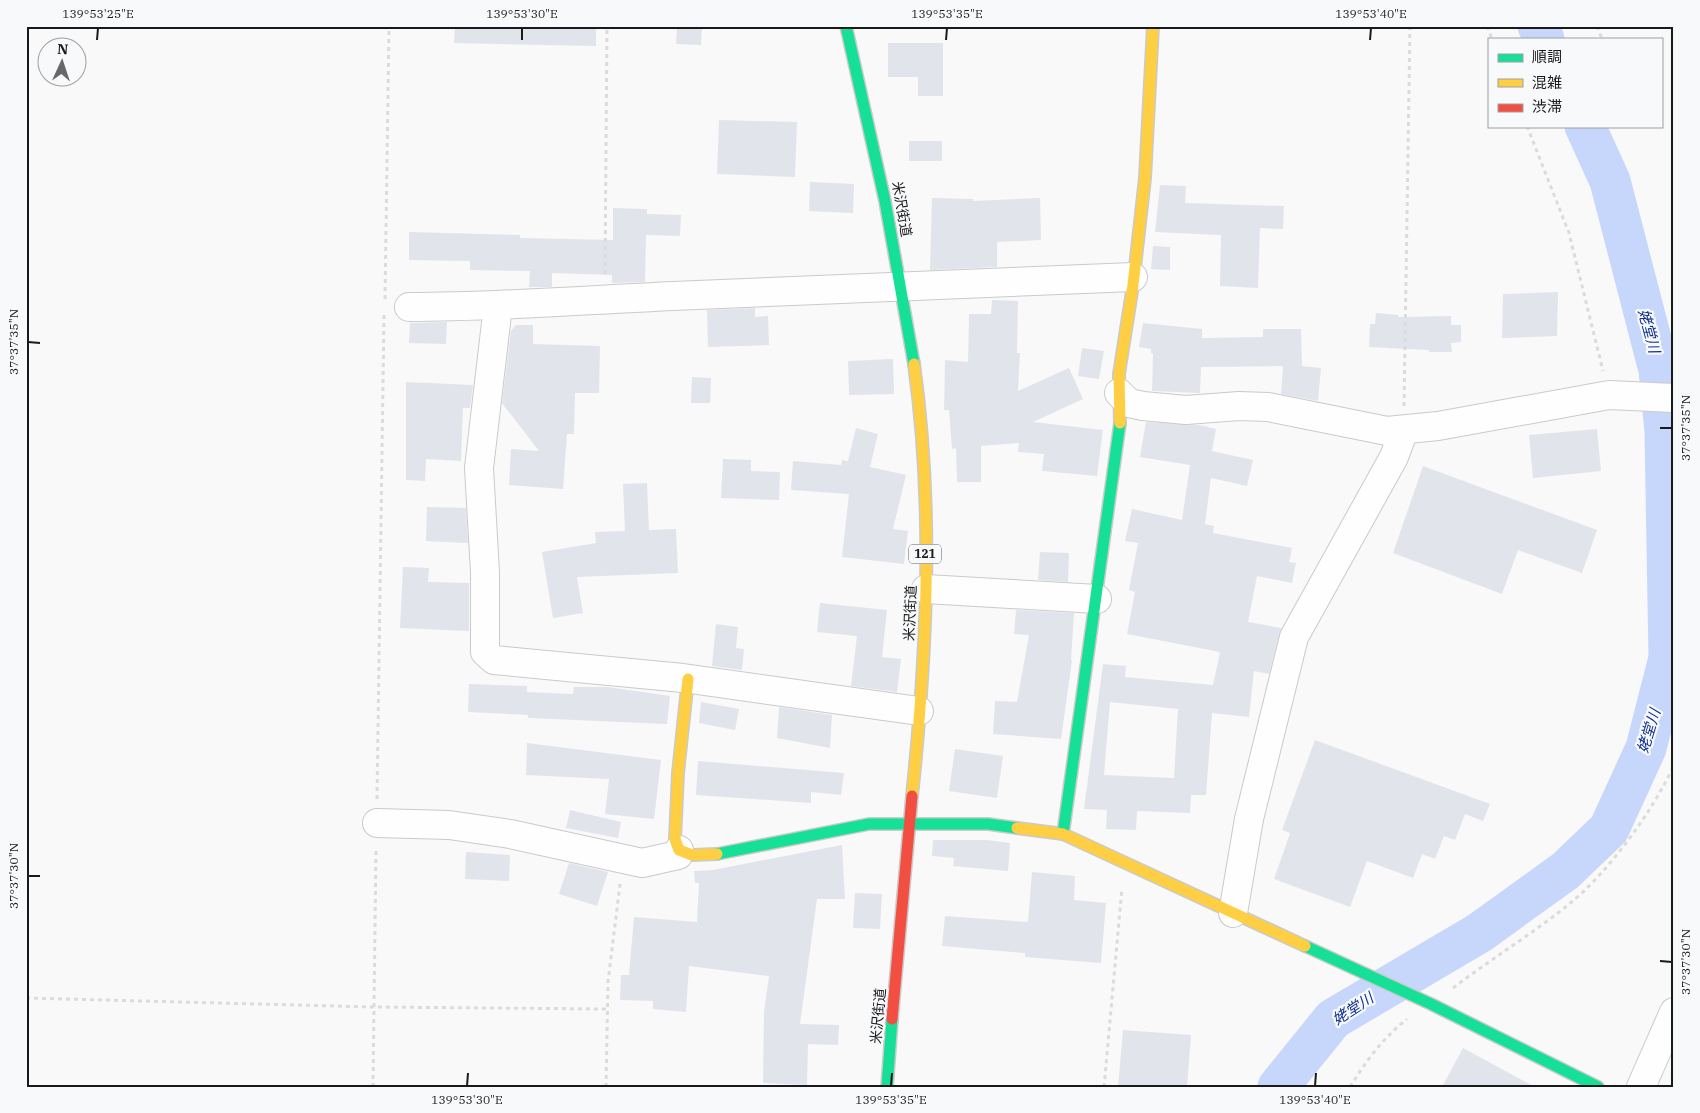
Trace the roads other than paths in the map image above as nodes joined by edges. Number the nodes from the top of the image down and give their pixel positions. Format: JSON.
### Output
{"nodes":[{"id":1,"x":846,"y":26,"type":"edge"},
{"id":2,"x":1153,"y":26,"type":"edge"},
{"id":3,"x":1134,"y":277,"type":"junction"},
{"id":4,"x":901,"y":286,"type":"junction"},
{"id":5,"x":409,"y":306,"type":"dead end"},
{"id":6,"x":498,"y":306,"type":"junction"},
{"id":7,"x":1119,"y":393,"type":"junction"},
{"id":8,"x":1674,"y":398,"type":"edge"},
{"id":9,"x":1404,"y":430,"type":"junction"},
{"id":10,"x":926,"y":589,"type":"junction"},
{"id":11,"x":1097,"y":599,"type":"junction"},
{"id":12,"x":688,"y":679,"type":"junction"},
{"id":13,"x":919,"y":711,"type":"junction"},
{"id":14,"x":909,"y":822,"type":"junction"},
{"id":15,"x":377,"y":823,"type":"road end"},
{"id":16,"x":1063,"y":834,"type":"junction"},
{"id":17,"x":679,"y":850,"type":"junction"},
{"id":18,"x":1233,"y":913,"type":"junction"},
{"id":19,"x":1674,"y":1012,"type":"edge"},
{"id":20,"x":886,"y":1087,"type":"edge"},
{"id":21,"x":1598,"y":1087,"type":"edge"},
{"id":22,"x":1640,"y":1087,"type":"edge"}],
"edges":[{"from":1,"to":4,"type":"main road","name":"米沢街道","number":"121"},
{"from":2,"to":3,"type":"main road"},
{"from":3,"to":4,"type":"street"},
{"from":3,"to":7,"type":"main road"},
{"from":4,"to":6,"type":"street"},
{"from":4,"to":10,"type":"main road","name":"米沢街道","number":"121"},
{"from":5,"to":6,"type":"street"},
{"from":6,"to":12,"type":"street"},
{"from":7,"to":9,"type":"street"},
{"from":7,"to":11,"type":"main road"},
{"from":8,"to":9,"type":"street"},
{"from":9,"to":18,"type":"street"},
{"from":10,"to":11,"type":"street"},
{"from":10,"to":13,"type":"main road","name":"米沢街道","number":"121"},
{"from":11,"to":16,"type":"main road"},
{"from":12,"to":13,"type":"street"},
{"from":12,"to":17,"type":"main road"},
{"from":13,"to":14,"type":"main road","name":"米沢街道","number":"121"},
{"from":14,"to":16,"type":"main road"},
{"from":14,"to":17,"type":"main road"},
{"from":14,"to":20,"type":"main road","name":"米沢街道","number":"121"},
{"from":15,"to":17,"type":"street"},
{"from":16,"to":18,"type":"main road"},
{"from":18,"to":21,"type":"main road"},
{"from":19,"to":22,"type":"street"}]}
